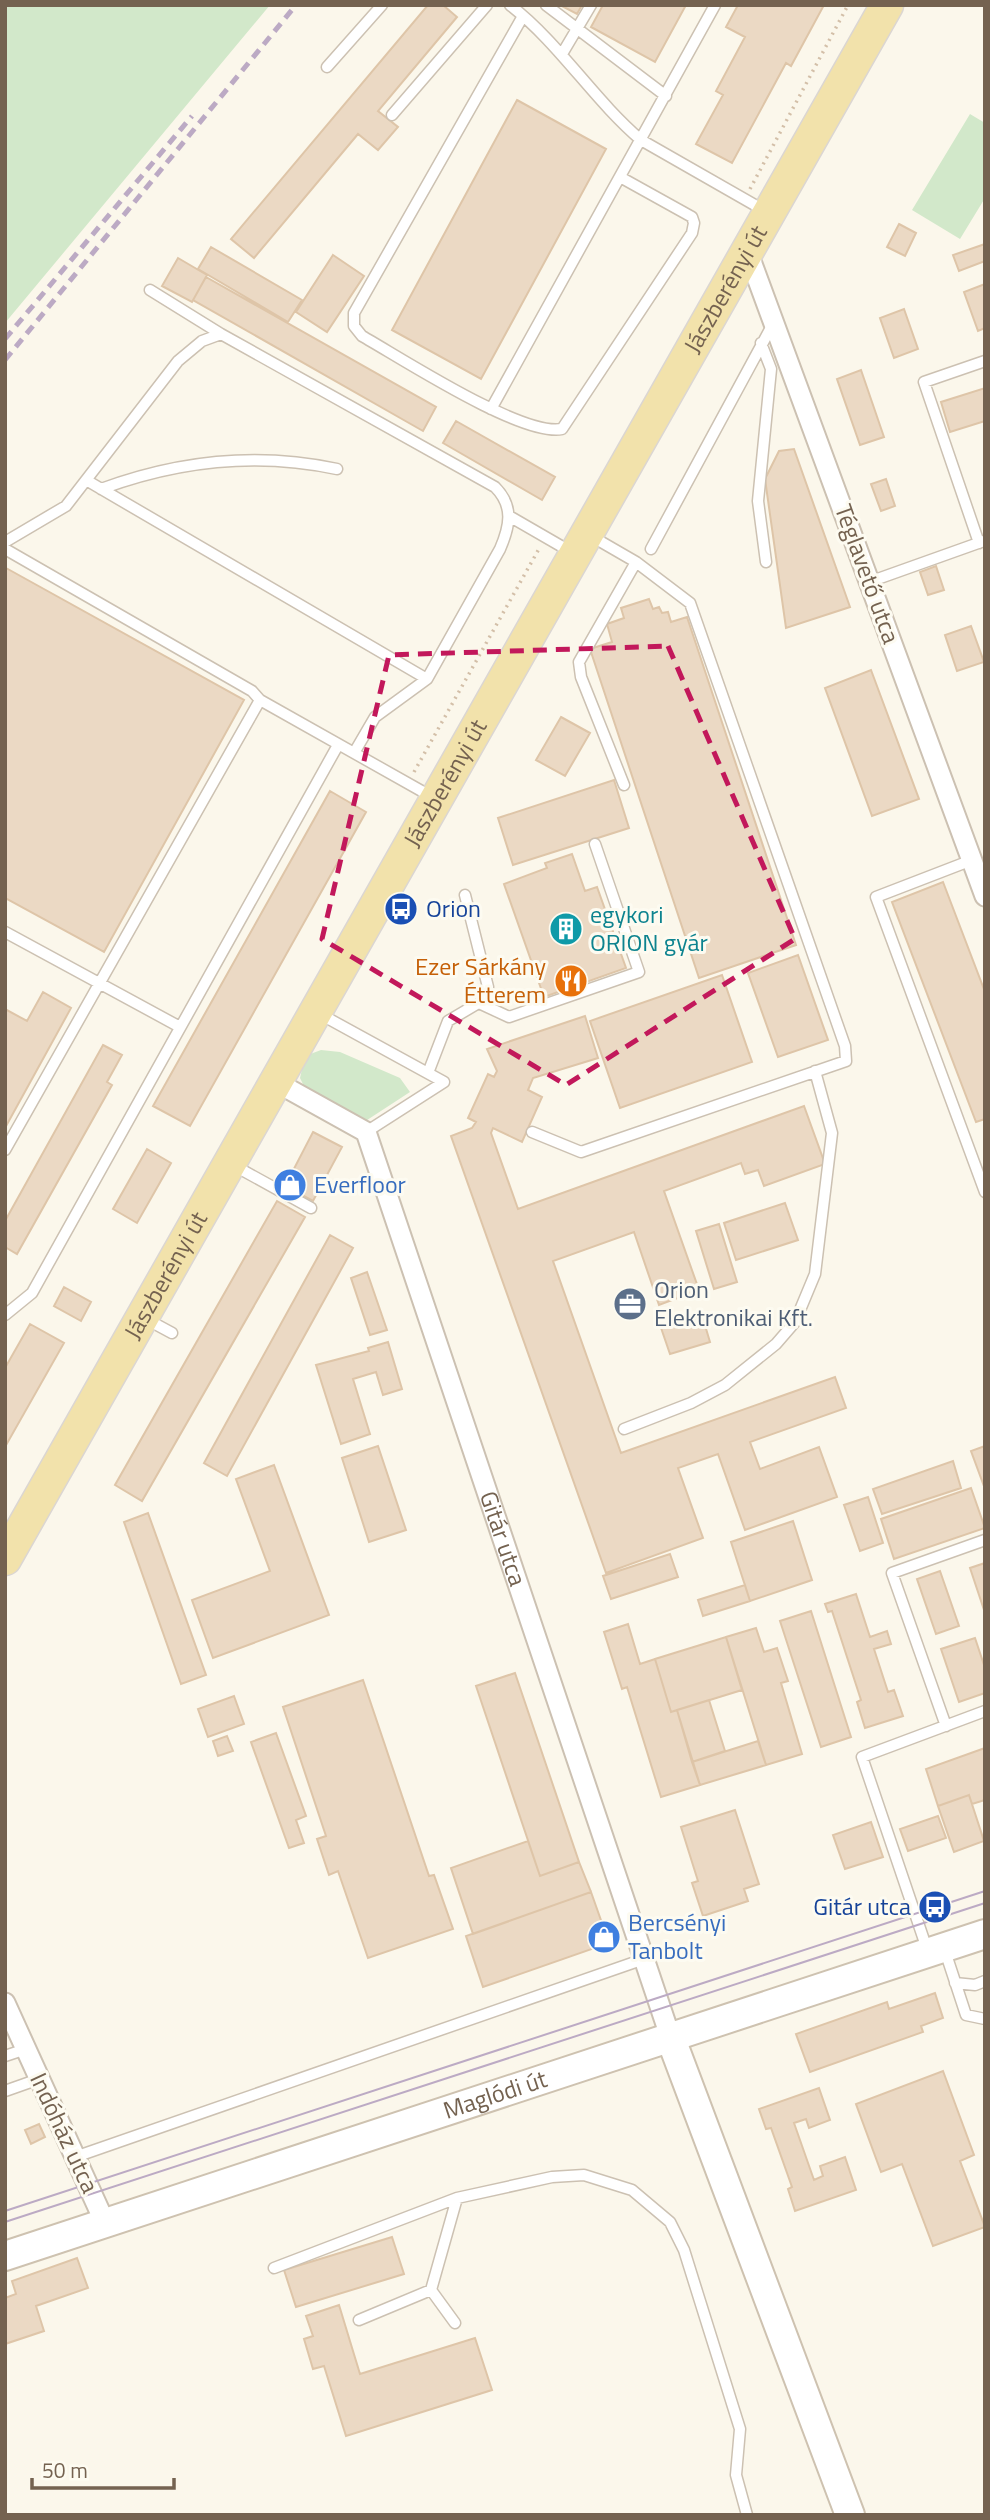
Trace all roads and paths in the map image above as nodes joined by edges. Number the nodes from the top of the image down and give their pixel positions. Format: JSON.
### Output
{"nodes":[{"id":1,"x":382,"y":5,"type":"edge"},
{"id":2,"x":487,"y":5,"type":"edge"},
{"id":3,"x":510,"y":5,"type":"edge"},
{"id":4,"x":546,"y":5,"type":"edge"},
{"id":5,"x":591,"y":5,"type":"edge"},
{"id":6,"x":715,"y":5,"type":"edge"},
{"id":7,"x":848,"y":5,"type":"edge"},
{"id":8,"x":887,"y":5,"type":"edge"},
{"id":9,"x":523,"y":16,"type":"junction"},
{"id":10,"x":578,"y":30,"type":"junction"},
{"id":11,"x":562,"y":54,"type":"junction"},
{"id":12,"x":327,"y":68,"type":"dead end"},
{"id":13,"x":666,"y":96,"type":"junction"},
{"id":14,"x":392,"y":115,"type":"dead end"},
{"id":15,"x":641,"y":140,"type":"junction"},
{"id":16,"x":620,"y":177,"type":"junction"},
{"id":17,"x":757,"y":207,"type":"junction"},
{"id":18,"x":748,"y":253,"type":"junction"},
{"id":19,"x":150,"y":290,"type":"dead end"},
{"id":20,"x":774,"y":322,"type":"junction"},
{"id":21,"x":221,"y":334,"type":"junction"},
{"id":22,"x":761,"y":343,"type":"junction"},
{"id":23,"x":985,"y":361,"type":"edge"},
{"id":24,"x":771,"y":369,"type":"junction"},
{"id":25,"x":793,"y":372,"type":"junction"},
{"id":26,"x":491,"y":409,"type":"junction"},
{"id":27,"x":337,"y":469,"type":"dead end"},
{"id":28,"x":86,"y":480,"type":"junction"},
{"id":29,"x":101,"y":489,"type":"junction"},
{"id":30,"x":509,"y":516,"type":"junction"},
{"id":31,"x":546,"y":537,"type":"junction"},
{"id":32,"x":5,"y":542,"type":"edge"},
{"id":33,"x":982,"y":542,"type":"edge"},
{"id":34,"x":582,"y":544,"type":"junction"},
{"id":35,"x":5,"y":549,"type":"edge"},
{"id":36,"x":651,"y":549,"type":"dead end"},
{"id":37,"x":636,"y":562,"type":"junction"},
{"id":38,"x":766,"y":562,"type":"dead end"},
{"id":39,"x":869,"y":582,"type":"junction"},
{"id":40,"x":427,"y":679,"type":"junction"},
{"id":41,"x":260,"y":700,"type":"junction"},
{"id":42,"x":338,"y":745,"type":"junction"},
{"id":43,"x":354,"y":753,"type":"junction"},
{"id":44,"x":408,"y":783,"type":"junction"},
{"id":45,"x":624,"y":785,"type":"dead end"},
{"id":46,"x":437,"y":800,"type":"junction"},
{"id":47,"x":595,"y":844,"type":"dead end"},
{"id":48,"x":972,"y":860,"type":"junction"},
{"id":49,"x":465,"y":895,"type":"dead end"},
{"id":50,"x":985,"y":896,"type":"edge"},
{"id":51,"x":5,"y":932,"type":"edge"},
{"id":52,"x":100,"y":983,"type":"junction"},
{"id":53,"x":481,"y":1004,"type":"junction"},
{"id":54,"x":316,"y":1012,"type":"junction"},
{"id":55,"x":180,"y":1027,"type":"junction"},
{"id":56,"x":815,"y":1071,"type":"junction"},
{"id":57,"x":428,"y":1073,"type":"junction"},
{"id":58,"x":276,"y":1082,"type":"junction"},
{"id":59,"x":366,"y":1132,"type":"junction"},
{"id":60,"x":533,"y":1132,"type":"dead end"},
{"id":61,"x":5,"y":1150,"type":"edge"},
{"id":62,"x":230,"y":1163,"type":"junction"},
{"id":63,"x":985,"y":1192,"type":"edge"},
{"id":64,"x":311,"y":1208,"type":"dead end"},
{"id":65,"x":5,"y":1315,"type":"edge"},
{"id":66,"x":143,"y":1317,"type":"junction"},
{"id":67,"x":172,"y":1333,"type":"dead end"},
{"id":68,"x":624,"y":1429,"type":"dead end"},
{"id":69,"x":985,"y":1540,"type":"edge"},
{"id":70,"x":5,"y":1559,"type":"edge"},
{"id":71,"x":985,"y":1712,"type":"edge"},
{"id":72,"x":946,"y":1726,"type":"junction"},
{"id":73,"x":985,"y":1934,"type":"edge"},
{"id":74,"x":936,"y":1950,"type":"junction"},
{"id":75,"x":644,"y":1959,"type":"junction"},
{"id":76,"x":985,"y":1981,"type":"edge"},
{"id":77,"x":955,"y":1983,"type":"junction"},
{"id":78,"x":5,"y":2003,"type":"edge"},
{"id":79,"x":985,"y":2019,"type":"edge"},
{"id":80,"x":671,"y":2039,"type":"junction"},
{"id":81,"x":26,"y":2049,"type":"junction"},
{"id":82,"x":5,"y":2056,"type":"edge"},
{"id":83,"x":39,"y":2079,"type":"junction"},
{"id":84,"x":5,"y":2091,"type":"edge"},
{"id":85,"x":75,"y":2157,"type":"junction"},
{"id":86,"x":457,"y":2198,"type":"junction"},
{"id":87,"x":106,"y":2225,"type":"junction"},
{"id":88,"x":5,"y":2256,"type":"edge"},
{"id":89,"x":274,"y":2268,"type":"dead end"},
{"id":90,"x":431,"y":2290,"type":"junction"},
{"id":91,"x":359,"y":2320,"type":"dead end"},
{"id":92,"x":455,"y":2323,"type":"dead end"},
{"id":93,"x":747,"y":2515,"type":"edge"},
{"id":94,"x":850,"y":2515,"type":"edge"}],
"edges":[{"from":1,"to":12,"type":"lane"},
{"from":2,"to":14,"type":"lane"},
{"from":3,"to":9,"type":"lane"},
{"from":4,"to":10,"type":"lane"},
{"from":5,"to":10,"type":"lane"},
{"from":6,"to":13,"type":"lane"},
{"from":7,"to":17,"type":"path"},
{"from":8,"to":17,"type":"main road","name":"Jászberényi út"},
{"from":9,"to":11,"type":"lane"},
{"from":9,"to":26,"type":"lane"},
{"from":10,"to":11,"type":"lane"},
{"from":10,"to":13,"type":"lane"},
{"from":11,"to":15,"type":"lane"},
{"from":13,"to":15,"type":"lane"},
{"from":15,"to":16,"type":"lane"},
{"from":15,"to":17,"type":"lane"},
{"from":16,"to":26,"type":"lane"},
{"from":16,"to":26,"type":"lane"},
{"from":17,"to":18,"type":"main road","name":"Jászberényi út"},
{"from":18,"to":20,"type":"street","name":"Téglavető utca"},
{"from":18,"to":34,"type":"main road","name":"Jászberényi út"},
{"from":19,"to":21,"type":"lane"},
{"from":20,"to":22,"type":"lane"},
{"from":20,"to":25,"type":"street","name":"Téglavető utca"},
{"from":21,"to":28,"type":"lane"},
{"from":21,"to":30,"type":"lane"},
{"from":22,"to":24,"type":"lane"},
{"from":22,"to":36,"type":"lane"},
{"from":23,"to":33,"type":"lane"},
{"from":24,"to":25,"type":"lane"},
{"from":24,"to":38,"type":"lane"},
{"from":25,"to":39,"type":"street","name":"Téglavető utca"},
{"from":27,"to":29,"type":"lane"},
{"from":28,"to":29,"type":"lane"},
{"from":28,"to":32,"type":"lane"},
{"from":29,"to":40,"type":"lane"},
{"from":30,"to":31,"type":"lane"},
{"from":30,"to":40,"type":"lane"},
{"from":31,"to":34,"type":"lane"},
{"from":31,"to":44,"type":"path"},
{"from":33,"to":39,"type":"lane"},
{"from":34,"to":37,"type":"lane"},
{"from":34,"to":46,"type":"main road","name":"Jászberényi út"},
{"from":35,"to":41,"type":"lane"},
{"from":37,"to":45,"type":"lane"},
{"from":37,"to":56,"type":"lane"},
{"from":39,"to":48,"type":"street","name":"Téglavető utca"},
{"from":40,"to":43,"type":"lane"},
{"from":41,"to":42,"type":"lane"},
{"from":41,"to":52,"type":"lane"},
{"from":42,"to":43,"type":"lane"},
{"from":42,"to":55,"type":"lane"},
{"from":43,"to":44,"type":"lane"},
{"from":44,"to":46,"type":"lane"},
{"from":46,"to":54,"type":"main road","name":"Jászberényi út"},
{"from":47,"to":53,"type":"lane"},
{"from":48,"to":50,"type":"street","name":"Téglavető utca"},
{"from":48,"to":63,"type":"lane"},
{"from":49,"to":53,"type":"lane"},
{"from":51,"to":52,"type":"lane"},
{"from":52,"to":55,"type":"lane"},
{"from":52,"to":61,"type":"lane"},
{"from":53,"to":57,"type":"lane"},
{"from":54,"to":57,"type":"lane"},
{"from":54,"to":58,"type":"main road","name":"Jászberényi út"},
{"from":55,"to":65,"type":"lane"},
{"from":56,"to":60,"type":"lane"},
{"from":56,"to":68,"type":"lane"},
{"from":57,"to":59,"type":"lane"},
{"from":58,"to":59,"type":"street"},
{"from":58,"to":62,"type":"main road","name":"Jászberényi út"},
{"from":59,"to":75,"type":"street","name":"Gitár utca"},
{"from":62,"to":64,"type":"lane"},
{"from":62,"to":66,"type":"main road","name":"Jászberényi út"},
{"from":66,"to":67,"type":"lane"},
{"from":66,"to":70,"type":"main road","name":"Jászberényi út"},
{"from":69,"to":72,"type":"lane"},
{"from":71,"to":72,"type":"lane"},
{"from":72,"to":74,"type":"lane"},
{"from":73,"to":74,"type":"street","name":"Maglódi út"},
{"from":74,"to":77,"type":"lane"},
{"from":74,"to":80,"type":"street","name":"Maglódi út"},
{"from":75,"to":80,"type":"street","name":"Gitár utca"},
{"from":75,"to":85,"type":"lane"},
{"from":76,"to":77,"type":"lane"},
{"from":77,"to":79,"type":"lane"},
{"from":78,"to":81,"type":"street","name":"Indóház utca"},
{"from":80,"to":87,"type":"street","name":"Maglódi út"},
{"from":80,"to":94,"type":"street","name":"Gitár utca"},
{"from":81,"to":82,"type":"lane"},
{"from":81,"to":83,"type":"street","name":"Indóház utca"},
{"from":83,"to":84,"type":"lane"},
{"from":83,"to":85,"type":"street","name":"Indóház utca"},
{"from":85,"to":87,"type":"street","name":"Indóház utca"},
{"from":86,"to":89,"type":"lane"},
{"from":86,"to":90,"type":"lane"},
{"from":86,"to":93,"type":"lane"},
{"from":87,"to":88,"type":"street","name":"Maglódi út"},
{"from":90,"to":91,"type":"lane"},
{"from":90,"to":92,"type":"lane"}]}
